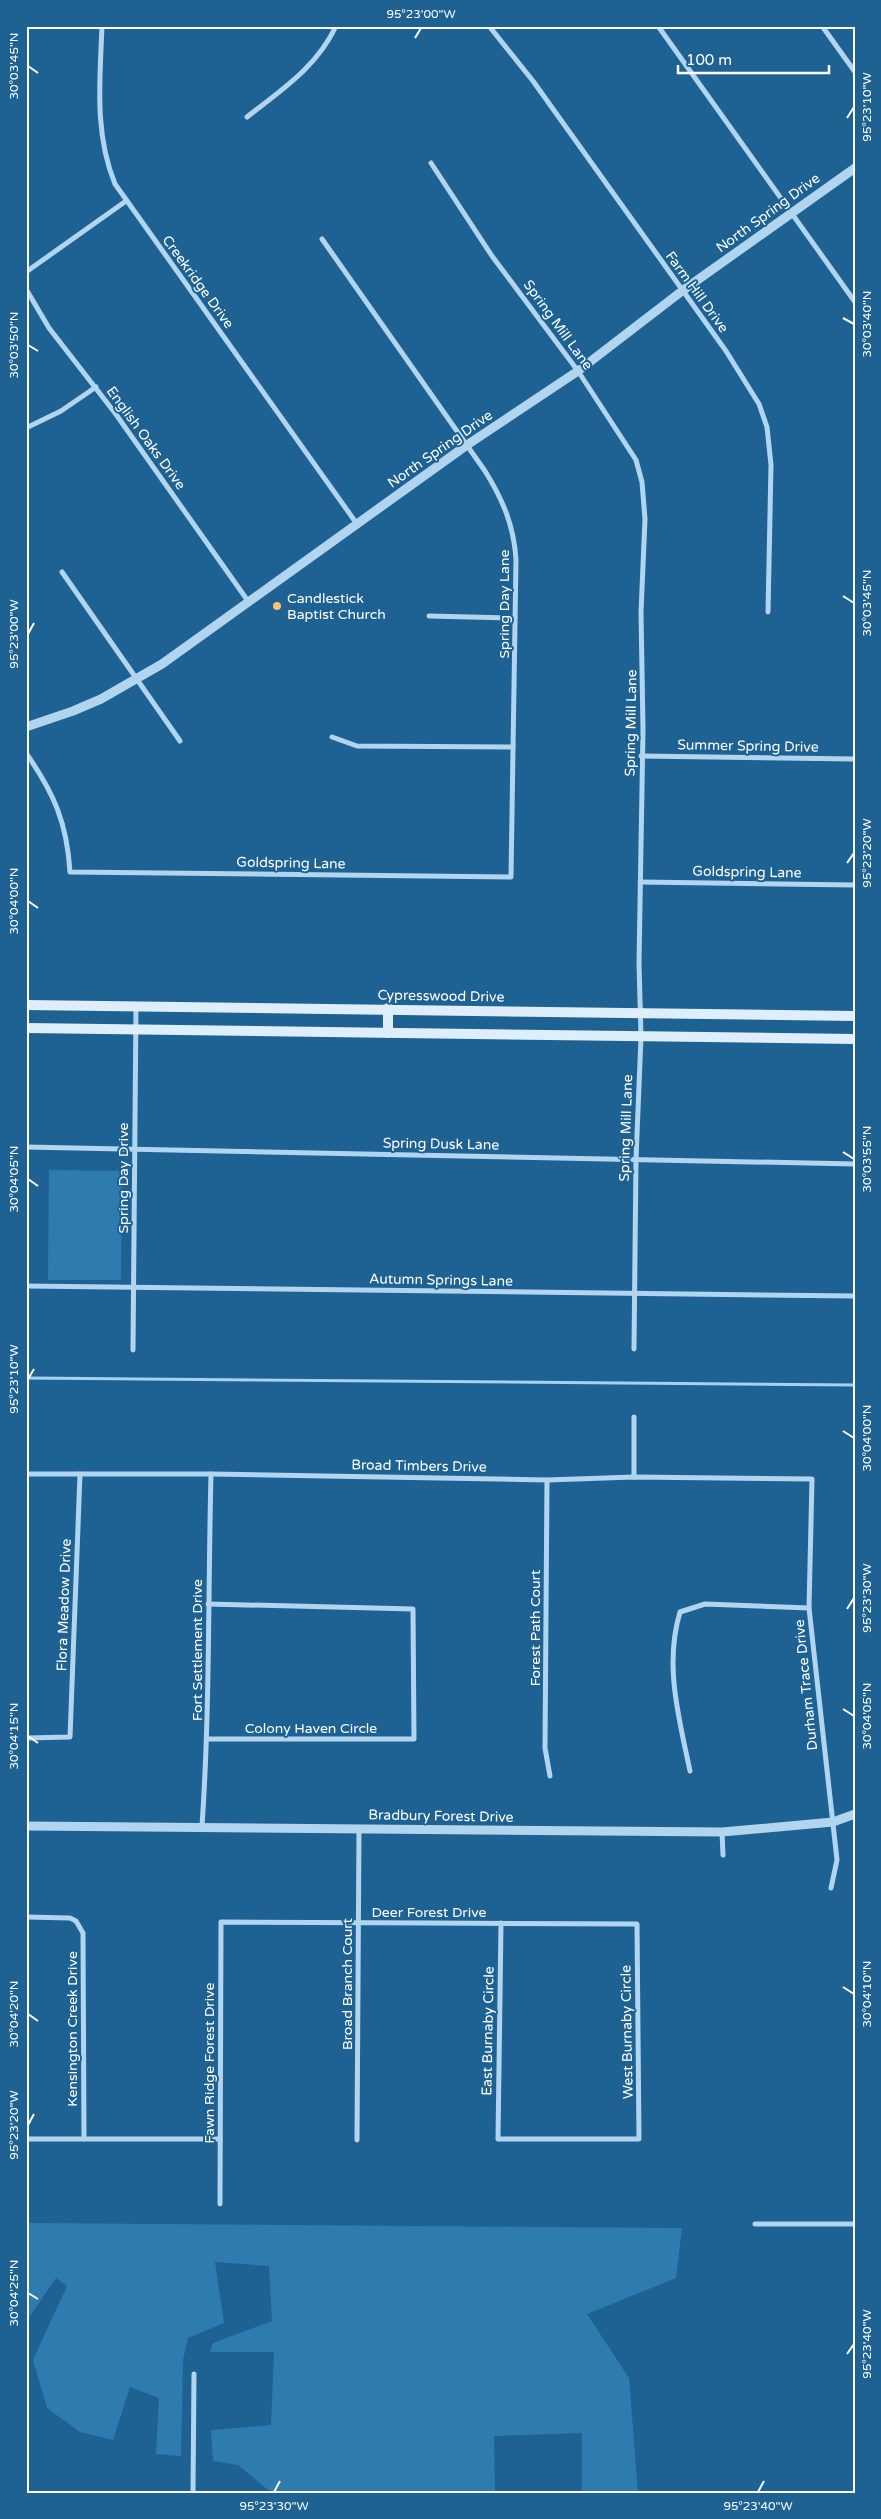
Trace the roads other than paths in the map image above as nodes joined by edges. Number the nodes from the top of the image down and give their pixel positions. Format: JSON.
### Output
{"nodes":[{"id":1,"x":102,"y":26,"type":"edge"},
{"id":2,"x":336,"y":26,"type":"edge"},
{"id":3,"x":489,"y":26,"type":"edge"},
{"id":4,"x":658,"y":26,"type":"edge"},
{"id":5,"x":822,"y":26,"type":"edge"},
{"id":6,"x":855,"y":72,"type":"edge"},
{"id":7,"x":247,"y":117,"type":"dead end"},
{"id":8,"x":431,"y":163,"type":"dead end"},
{"id":9,"x":855,"y":168,"type":"edge"},
{"id":10,"x":126,"y":201,"type":"junction"},
{"id":11,"x":792,"y":214,"type":"junction"},
{"id":12,"x":322,"y":239,"type":"dead end"},
{"id":13,"x":26,"y":272,"type":"edge"},
{"id":14,"x":26,"y":289,"type":"edge"},
{"id":15,"x":682,"y":291,"type":"junction"},
{"id":16,"x":855,"y":302,"type":"edge"},
{"id":17,"x":578,"y":371,"type":"junction"},
{"id":18,"x":96,"y":387,"type":"junction"},
{"id":19,"x":26,"y":428,"type":"edge"},
{"id":20,"x":467,"y":446,"type":"junction"},
{"id":21,"x":357,"y":524,"type":"junction"},
{"id":22,"x":62,"y":572,"type":"dead end"},
{"id":23,"x":248,"y":601,"type":"junction"},
{"id":24,"x":768,"y":612,"type":"dead end"},
{"id":25,"x":429,"y":616,"type":"dead end"},
{"id":26,"x":515,"y":618,"type":"junction"},
{"id":27,"x":136,"y":680,"type":"junction"},
{"id":28,"x":26,"y":727,"type":"edge"},
{"id":29,"x":332,"y":737,"type":"dead end"},
{"id":30,"x":180,"y":741,"type":"dead end"},
{"id":31,"x":514,"y":747,"type":"junction"},
{"id":32,"x":26,"y":753,"type":"edge"},
{"id":33,"x":641,"y":756,"type":"junction"},
{"id":34,"x":855,"y":759,"type":"edge"},
{"id":35,"x":511,"y":877,"type":"joint"},
{"id":36,"x":640,"y":882,"type":"junction"},
{"id":37,"x":855,"y":885,"type":"edge"},
{"id":38,"x":26,"y":1005,"type":"edge"},
{"id":39,"x":136,"y":1006,"type":"junction"},
{"id":40,"x":388,"y":1008,"type":"junction"},
{"id":41,"x":641,"y":1013,"type":"junction"},
{"id":42,"x":855,"y":1016,"type":"edge"},
{"id":43,"x":26,"y":1028,"type":"edge"},
{"id":44,"x":136,"y":1028,"type":"junction"},
{"id":45,"x":388,"y":1033,"type":"junction"},
{"id":46,"x":641,"y":1037,"type":"junction"},
{"id":47,"x":855,"y":1039,"type":"edge"},
{"id":48,"x":26,"y":1147,"type":"edge"},
{"id":49,"x":133,"y":1149,"type":"junction"},
{"id":50,"x":636,"y":1159,"type":"junction"},
{"id":51,"x":855,"y":1164,"type":"edge"},
{"id":52,"x":26,"y":1286,"type":"edge"},
{"id":53,"x":134,"y":1288,"type":"junction"},
{"id":54,"x":634,"y":1294,"type":"junction"},
{"id":55,"x":855,"y":1296,"type":"edge"},
{"id":56,"x":634,"y":1349,"type":"dead end"},
{"id":57,"x":133,"y":1350,"type":"dead end"},
{"id":58,"x":634,"y":1417,"type":"dead end"},
{"id":59,"x":26,"y":1474,"type":"edge"},
{"id":60,"x":80,"y":1474,"type":"junction"},
{"id":61,"x":211,"y":1474,"type":"junction"},
{"id":62,"x":634,"y":1477,"type":"junction"},
{"id":63,"x":812,"y":1479,"type":"joint"},
{"id":64,"x":547,"y":1480,"type":"junction"},
{"id":65,"x":208,"y":1604,"type":"junction"},
{"id":66,"x":809,"y":1608,"type":"junction"},
{"id":67,"x":26,"y":1738,"type":"edge"},
{"id":68,"x":208,"y":1739,"type":"junction"},
{"id":69,"x":690,"y":1771,"type":"dead end"},
{"id":70,"x":550,"y":1776,"type":"dead end"},
{"id":71,"x":855,"y":1814,"type":"edge"},
{"id":72,"x":832,"y":1822,"type":"junction"},
{"id":73,"x":26,"y":1826,"type":"edge"},
{"id":74,"x":202,"y":1826,"type":"junction"},
{"id":75,"x":359,"y":1828,"type":"junction"},
{"id":76,"x":722,"y":1832,"type":"junction"},
{"id":77,"x":723,"y":1854,"type":"dead end"},
{"id":78,"x":831,"y":1888,"type":"dead end"},
{"id":79,"x":26,"y":1917,"type":"edge"},
{"id":80,"x":221,"y":1922,"type":"joint"},
{"id":81,"x":358,"y":1923,"type":"junction"},
{"id":82,"x":501,"y":1923,"type":"junction"},
{"id":83,"x":637,"y":1924,"type":"joint"},
{"id":84,"x":26,"y":2139,"type":"edge"},
{"id":85,"x":84,"y":2139,"type":"junction"},
{"id":86,"x":220,"y":2139,"type":"junction"},
{"id":87,"x":639,"y":2139,"type":"joint"},
{"id":88,"x":357,"y":2140,"type":"dead end"},
{"id":89,"x":220,"y":2204,"type":"dead end"},
{"id":90,"x":755,"y":2224,"type":"dead end"},
{"id":91,"x":855,"y":2224,"type":"edge"},
{"id":92,"x":194,"y":2374,"type":"dead end"},
{"id":93,"x":193,"y":2493,"type":"edge"}],
"edges":[{"from":1,"to":10,"type":"street","name":"Creekridge Drive"},
{"from":2,"to":7,"type":"street"},
{"from":3,"to":15,"type":"street","name":"Farm Hill Drive"},
{"from":4,"to":11,"type":"street"},
{"from":5,"to":6,"type":"street"},
{"from":8,"to":17,"type":"street","name":"Spring Mill Lane"},
{"from":9,"to":11,"type":"street","name":"North Spring Drive"},
{"from":10,"to":13,"type":"street"},
{"from":10,"to":21,"type":"street","name":"Creekridge Drive"},
{"from":11,"to":15,"type":"street","name":"North Spring Drive"},
{"from":11,"to":16,"type":"street"},
{"from":12,"to":20,"type":"street","name":"Spring Day Lane"},
{"from":14,"to":18,"type":"street","name":"English Oaks Drive"},
{"from":15,"to":17,"type":"street","name":"North Spring Drive"},
{"from":15,"to":24,"type":"street","name":"Farm Hill Drive"},
{"from":17,"to":20,"type":"street","name":"North Spring Drive"},
{"from":17,"to":33,"type":"street","name":"Spring Mill Lane"},
{"from":18,"to":19,"type":"street"},
{"from":18,"to":23,"type":"street","name":"English Oaks Drive"},
{"from":20,"to":21,"type":"street","name":"North Spring Drive"},
{"from":20,"to":26,"type":"street","name":"Spring Day Lane"},
{"from":21,"to":23,"type":"street","name":"North Spring Drive"},
{"from":22,"to":27,"type":"street"},
{"from":23,"to":27,"type":"street","name":"North Spring Drive"},
{"from":25,"to":26,"type":"street"},
{"from":26,"to":31,"type":"street","name":"Spring Day Lane"},
{"from":27,"to":28,"type":"street","name":"North Spring Drive"},
{"from":27,"to":30,"type":"street"},
{"from":29,"to":31,"type":"street"},
{"from":31,"to":35,"type":"street","name":"Spring Day Lane"},
{"from":32,"to":35,"type":"street","name":"Goldspring Lane"},
{"from":33,"to":34,"type":"street","name":"Summer Spring Drive"},
{"from":33,"to":36,"type":"street","name":"Spring Mill Lane"},
{"from":36,"to":37,"type":"street","name":"Goldspring Lane"},
{"from":36,"to":41,"type":"street","name":"Spring Mill Lane"},
{"from":38,"to":39,"type":"main road","name":"Cypresswood Drive"},
{"from":39,"to":40,"type":"main road","name":"Cypresswood Drive"},
{"from":39,"to":44,"type":"street","name":"Spring Day Drive"},
{"from":40,"to":41,"type":"main road","name":"Cypresswood Drive"},
{"from":40,"to":45,"type":"main road"},
{"from":41,"to":42,"type":"main road","name":"Cypresswood Drive"},
{"from":41,"to":46,"type":"street","name":"Spring Mill Lane"},
{"from":43,"to":44,"type":"main road"},
{"from":44,"to":45,"type":"main road"},
{"from":44,"to":49,"type":"street","name":"Spring Day Drive"},
{"from":45,"to":46,"type":"main road"},
{"from":46,"to":47,"type":"main road"},
{"from":46,"to":50,"type":"street","name":"Spring Mill Lane"},
{"from":48,"to":49,"type":"street","name":"Spring Dusk Lane"},
{"from":49,"to":50,"type":"street","name":"Spring Dusk Lane"},
{"from":49,"to":53,"type":"street","name":"Spring Day Drive"},
{"from":50,"to":51,"type":"street","name":"Spring Dusk Lane"},
{"from":50,"to":54,"type":"street","name":"Spring Mill Lane"},
{"from":52,"to":53,"type":"street","name":"Autumn Springs Lane"},
{"from":53,"to":54,"type":"street","name":"Autumn Springs Lane"},
{"from":53,"to":57,"type":"street","name":"Spring Day Drive"},
{"from":54,"to":55,"type":"street","name":"Autumn Springs Lane"},
{"from":54,"to":56,"type":"street","name":"Spring Mill Lane"},
{"from":58,"to":62,"type":"street"},
{"from":59,"to":60,"type":"street","name":"Broad Timbers Drive"},
{"from":60,"to":61,"type":"street","name":"Broad Timbers Drive"},
{"from":60,"to":67,"type":"street","name":"Flora Meadow Drive"},
{"from":61,"to":64,"type":"street","name":"Broad Timbers Drive"},
{"from":61,"to":65,"type":"street","name":"Fort Settlement Drive"},
{"from":62,"to":63,"type":"street","name":"Broad Timbers Drive"},
{"from":62,"to":64,"type":"street","name":"Broad Timbers Drive"},
{"from":63,"to":66,"type":"street","name":"Durham Trace Drive"},
{"from":64,"to":70,"type":"street","name":"Forest Path Court"},
{"from":65,"to":68,"type":"street","name":"Fort Settlement Drive"},
{"from":65,"to":68,"type":"street","name":"Colony Haven Circle"},
{"from":66,"to":69,"type":"street"},
{"from":66,"to":72,"type":"street","name":"Durham Trace Drive"},
{"from":68,"to":74,"type":"street","name":"Fort Settlement Drive"},
{"from":71,"to":72,"type":"street","name":"Bradbury Forest Drive"},
{"from":72,"to":76,"type":"street","name":"Bradbury Forest Drive"},
{"from":72,"to":78,"type":"street","name":"Durham Trace Drive"},
{"from":73,"to":74,"type":"street","name":"Bradbury Forest Drive"},
{"from":74,"to":75,"type":"street","name":"Bradbury Forest Drive"},
{"from":75,"to":76,"type":"street","name":"Bradbury Forest Drive"},
{"from":75,"to":81,"type":"street","name":"Broad Branch Court"},
{"from":76,"to":77,"type":"street"},
{"from":79,"to":85,"type":"street","name":"Kensington Creek Drive"},
{"from":80,"to":81,"type":"street","name":"Deer Forest Drive"},
{"from":80,"to":86,"type":"street","name":"Fawn Ridge Forest Drive"},
{"from":81,"to":82,"type":"street","name":"Deer Forest Drive"},
{"from":81,"to":88,"type":"street","name":"Broad Branch Court"},
{"from":82,"to":83,"type":"street","name":"Deer Forest Drive"},
{"from":82,"to":87,"type":"street","name":"East Burnaby Circle"},
{"from":83,"to":87,"type":"street","name":"West Burnaby Circle"},
{"from":84,"to":85,"type":"street"},
{"from":85,"to":86,"type":"street"},
{"from":86,"to":89,"type":"street","name":"Fawn Ridge Forest Drive"},
{"from":90,"to":91,"type":"street"},
{"from":92,"to":93,"type":"street"}]}
